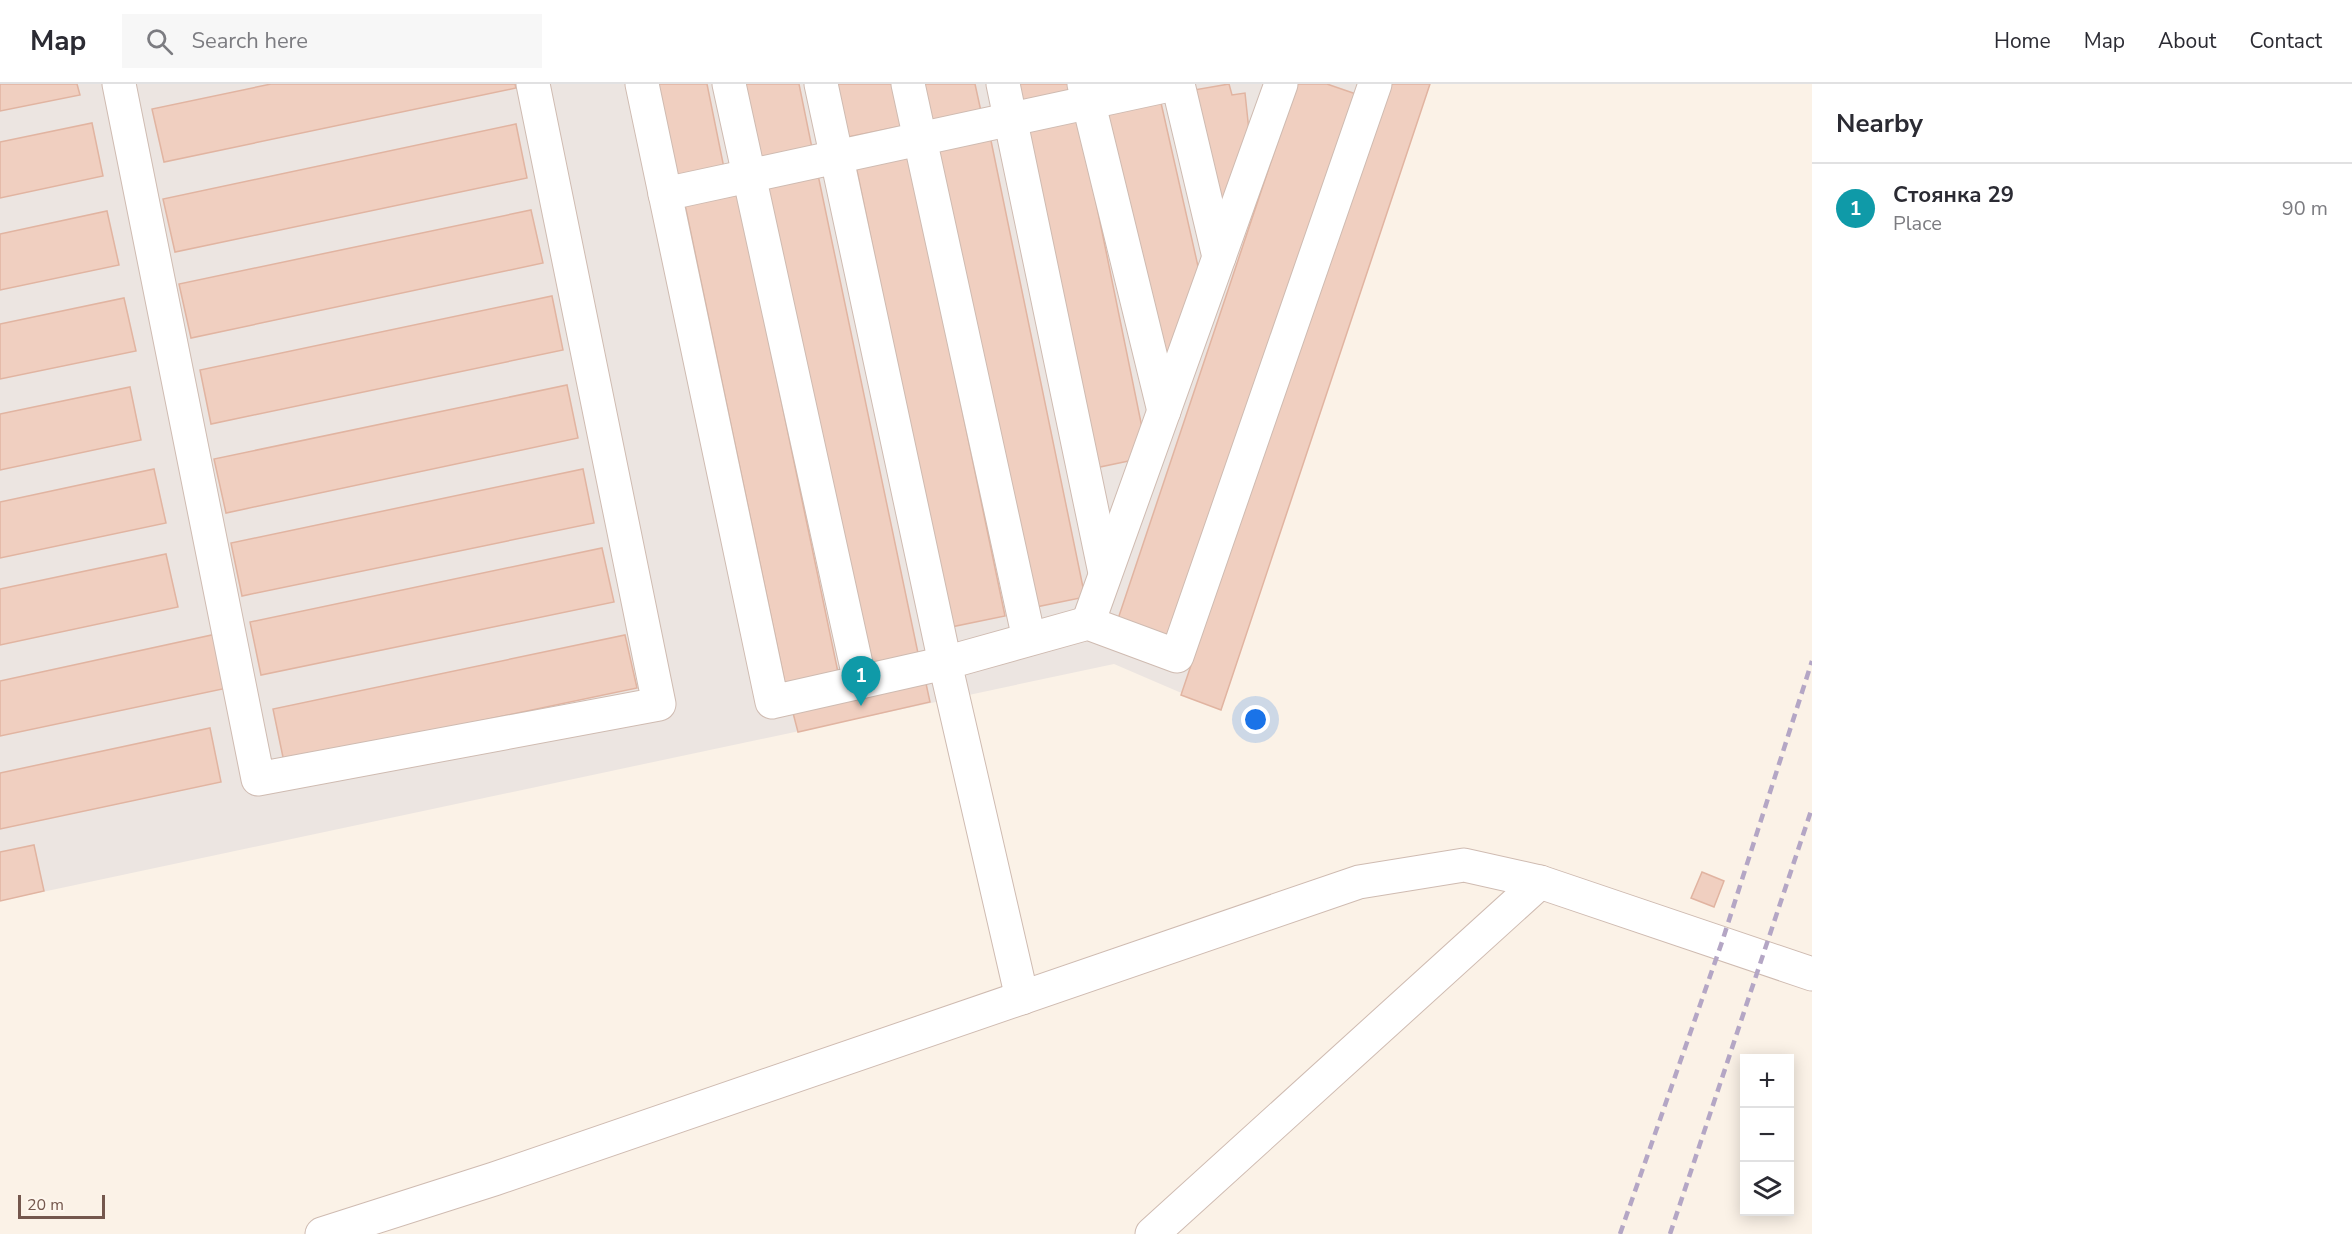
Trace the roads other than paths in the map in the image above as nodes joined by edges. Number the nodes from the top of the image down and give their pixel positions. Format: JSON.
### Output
{"nodes":[{"id":1,"x":119,"y":84,"type":"edge"},
{"id":2,"x":533,"y":84,"type":"edge"},
{"id":3,"x":642,"y":84,"type":"edge"},
{"id":4,"x":729,"y":84,"type":"edge"},
{"id":5,"x":820,"y":84,"type":"edge"},
{"id":6,"x":908,"y":84,"type":"edge"},
{"id":7,"x":1003,"y":84,"type":"edge"},
{"id":8,"x":1176,"y":84,"type":"edge"},
{"id":9,"x":1370,"y":86,"type":"edge"},
{"id":10,"x":1274,"y":92,"type":"edge"},
{"id":11,"x":1086,"y":93,"type":"edge"},
{"id":12,"x":1010,"y":118,"type":"junction"},
{"id":13,"x":919,"y":138,"type":"junction"},
{"id":14,"x":836,"y":156,"type":"junction"},
{"id":15,"x":748,"y":175,"type":"junction"},
{"id":16,"x":665,"y":194,"type":"junction"},
{"id":17,"x":1219,"y":257,"type":"junction"},
{"id":18,"x":1164,"y":411,"type":"junction"},
{"id":19,"x":1105,"y":573,"type":"junction"},
{"id":20,"x":1088,"y":623,"type":"junction"},
{"id":21,"x":1029,"y":639,"type":"junction"},
{"id":22,"x":945,"y":663,"type":"junction"},
{"id":23,"x":860,"y":682,"type":"junction"},
{"id":24,"x":1540,"y":882,"type":"junction"},
{"id":25,"x":1812,"y":974,"type":"edge"},
{"id":26,"x":1023,"y":998,"type":"junction"},
{"id":27,"x":322,"y":1234,"type":"edge"},
{"id":28,"x":1152,"y":1234,"type":"edge"}],
"edges":[{"from":1,"to":2,"type":"street"},
{"from":3,"to":16,"type":"street"},
{"from":4,"to":15,"type":"street"},
{"from":5,"to":14,"type":"street"},
{"from":6,"to":13,"type":"street"},
{"from":7,"to":12,"type":"street"},
{"from":8,"to":11,"type":"street"},
{"from":8,"to":17,"type":"street"},
{"from":9,"to":20,"type":"street"},
{"from":10,"to":17,"type":"street"},
{"from":11,"to":12,"type":"street"},
{"from":11,"to":18,"type":"street"},
{"from":12,"to":13,"type":"street"},
{"from":12,"to":19,"type":"street"},
{"from":13,"to":14,"type":"street"},
{"from":13,"to":21,"type":"street"},
{"from":14,"to":15,"type":"street"},
{"from":14,"to":22,"type":"street"},
{"from":15,"to":16,"type":"street"},
{"from":15,"to":23,"type":"street"},
{"from":16,"to":23,"type":"street"},
{"from":17,"to":18,"type":"street"},
{"from":18,"to":19,"type":"street"},
{"from":19,"to":20,"type":"street"},
{"from":20,"to":21,"type":"street"},
{"from":21,"to":22,"type":"street"},
{"from":22,"to":23,"type":"street"},
{"from":22,"to":26,"type":"street"},
{"from":24,"to":25,"type":"street"},
{"from":24,"to":26,"type":"street"},
{"from":24,"to":28,"type":"street"},
{"from":26,"to":27,"type":"street"}]}
